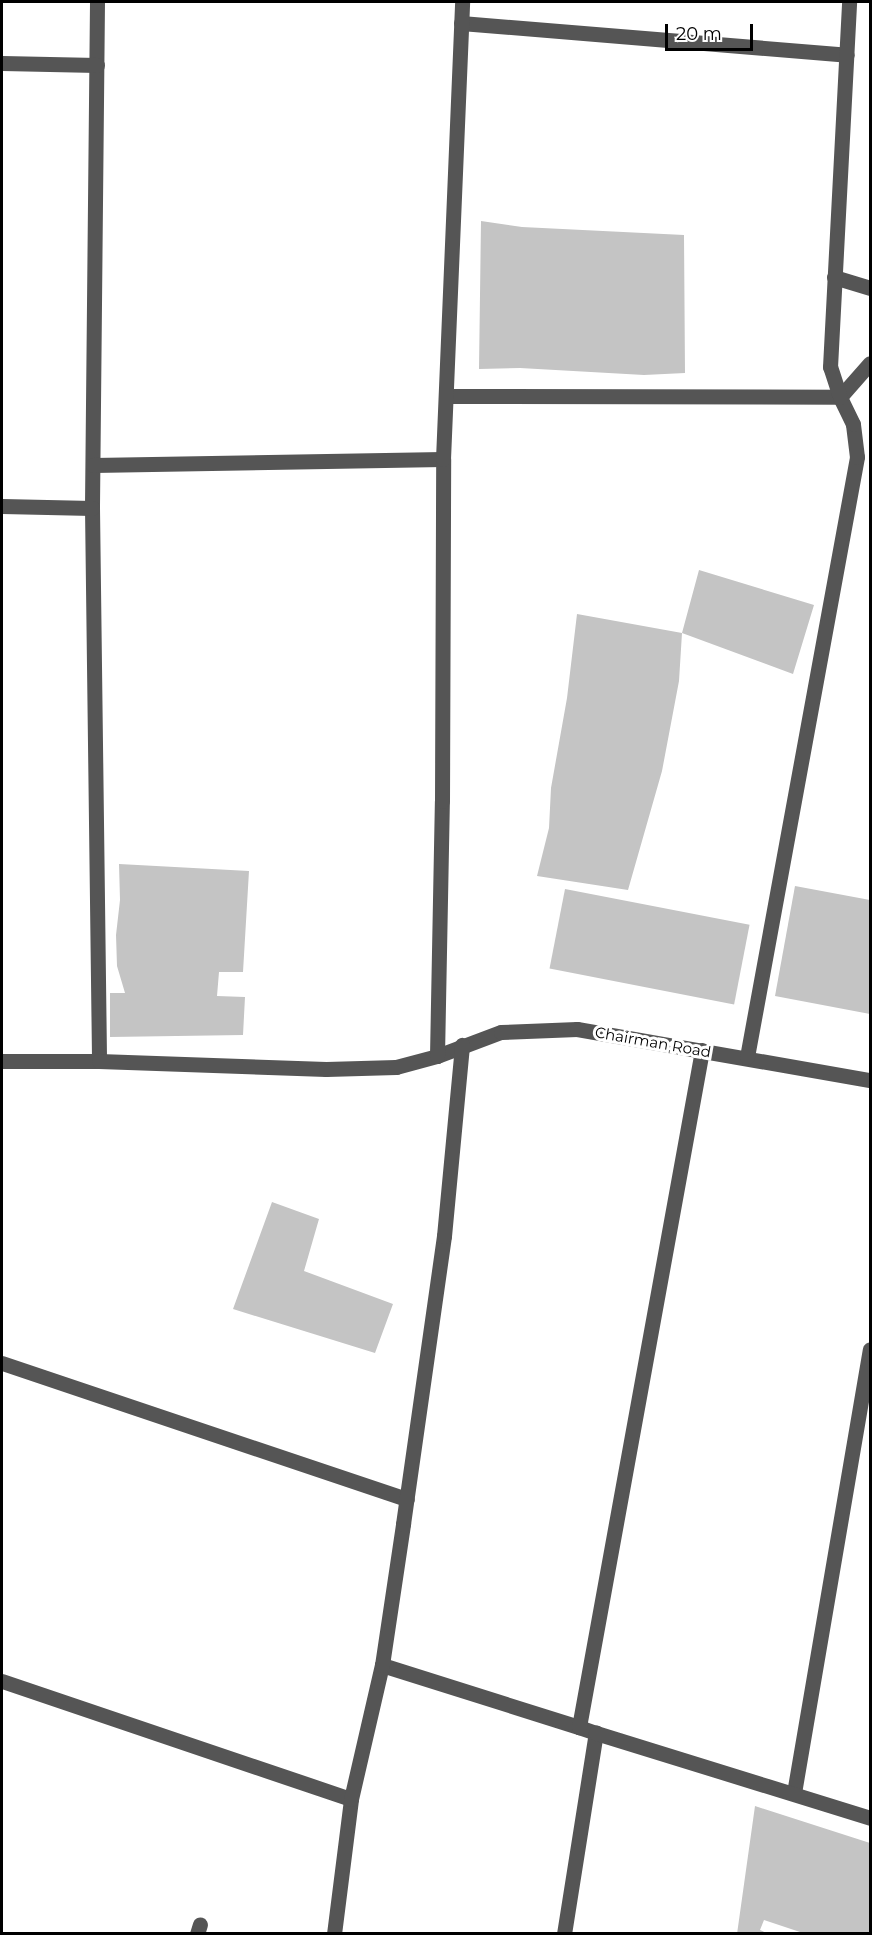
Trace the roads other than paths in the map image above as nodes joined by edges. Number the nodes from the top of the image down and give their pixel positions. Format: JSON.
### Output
{"nodes":[{"id":1,"x":97,"y":2,"type":"edge"},
{"id":2,"x":462,"y":2,"type":"edge"},
{"id":3,"x":849,"y":2,"type":"edge"},
{"id":4,"x":461,"y":23,"type":"junction"},
{"id":5,"x":847,"y":55,"type":"junction"},
{"id":6,"x":2,"y":63,"type":"edge"},
{"id":7,"x":97,"y":65,"type":"junction"},
{"id":8,"x":834,"y":277,"type":"junction"},
{"id":9,"x":870,"y":288,"type":"edge"},
{"id":10,"x":870,"y":363,"type":"edge"},
{"id":11,"x":446,"y":396,"type":"junction"},
{"id":12,"x":840,"y":398,"type":"junction"},
{"id":13,"x":443,"y":459,"type":"junction"},
{"id":14,"x":93,"y":465,"type":"junction"},
{"id":15,"x":2,"y":506,"type":"edge"},
{"id":16,"x":92,"y":508,"type":"junction"},
{"id":17,"x":462,"y":1045,"type":"junction"},
{"id":18,"x":702,"y":1050,"type":"junction"},
{"id":19,"x":438,"y":1056,"type":"junction"},
{"id":20,"x":747,"y":1057,"type":"junction"},
{"id":21,"x":2,"y":1061,"type":"edge"},
{"id":22,"x":99,"y":1061,"type":"junction"},
{"id":23,"x":870,"y":1080,"type":"edge"},
{"id":24,"x":870,"y":1349,"type":"edge"},
{"id":25,"x":2,"y":1363,"type":"edge"},
{"id":26,"x":407,"y":1499,"type":"junction"},
{"id":27,"x":382,"y":1665,"type":"junction"},
{"id":28,"x":2,"y":1681,"type":"edge"},
{"id":29,"x":579,"y":1727,"type":"junction"},
{"id":30,"x":596,"y":1733,"type":"junction"},
{"id":31,"x":794,"y":1793,"type":"junction"},
{"id":32,"x":351,"y":1799,"type":"junction"},
{"id":33,"x":870,"y":1818,"type":"edge"},
{"id":34,"x":334,"y":1934,"type":"edge"},
{"id":35,"x":564,"y":1934,"type":"edge"}],
"edges":[{"from":1,"to":7,"type":"street"},
{"from":2,"to":4,"type":"street"},
{"from":3,"to":5,"type":"street"},
{"from":4,"to":5,"type":"street"},
{"from":4,"to":11,"type":"street"},
{"from":5,"to":8,"type":"street"},
{"from":6,"to":7,"type":"street"},
{"from":7,"to":14,"type":"street"},
{"from":8,"to":9,"type":"street"},
{"from":8,"to":12,"type":"street"},
{"from":10,"to":12,"type":"street"},
{"from":11,"to":12,"type":"street"},
{"from":11,"to":13,"type":"street"},
{"from":12,"to":20,"type":"street"},
{"from":13,"to":14,"type":"street"},
{"from":13,"to":19,"type":"street"},
{"from":14,"to":16,"type":"street"},
{"from":15,"to":16,"type":"street"},
{"from":16,"to":22,"type":"street"},
{"from":17,"to":18,"type":"street","name":"Chairman Road"},
{"from":17,"to":19,"type":"street","name":"Chairman Road"},
{"from":17,"to":26,"type":"street"},
{"from":18,"to":20,"type":"street","name":"Chairman Road"},
{"from":18,"to":29,"type":"street"},
{"from":19,"to":22,"type":"street","name":"Chairman Road"},
{"from":20,"to":23,"type":"street","name":"Chairman Road"},
{"from":21,"to":22,"type":"street","name":"Chairman Road"},
{"from":24,"to":31,"type":"street"},
{"from":25,"to":26,"type":"street"},
{"from":26,"to":27,"type":"street"},
{"from":27,"to":29,"type":"street"},
{"from":27,"to":32,"type":"street"},
{"from":28,"to":32,"type":"street"},
{"from":29,"to":30,"type":"street"},
{"from":30,"to":31,"type":"street"},
{"from":30,"to":35,"type":"street"},
{"from":31,"to":33,"type":"street"},
{"from":32,"to":34,"type":"street"}]}
